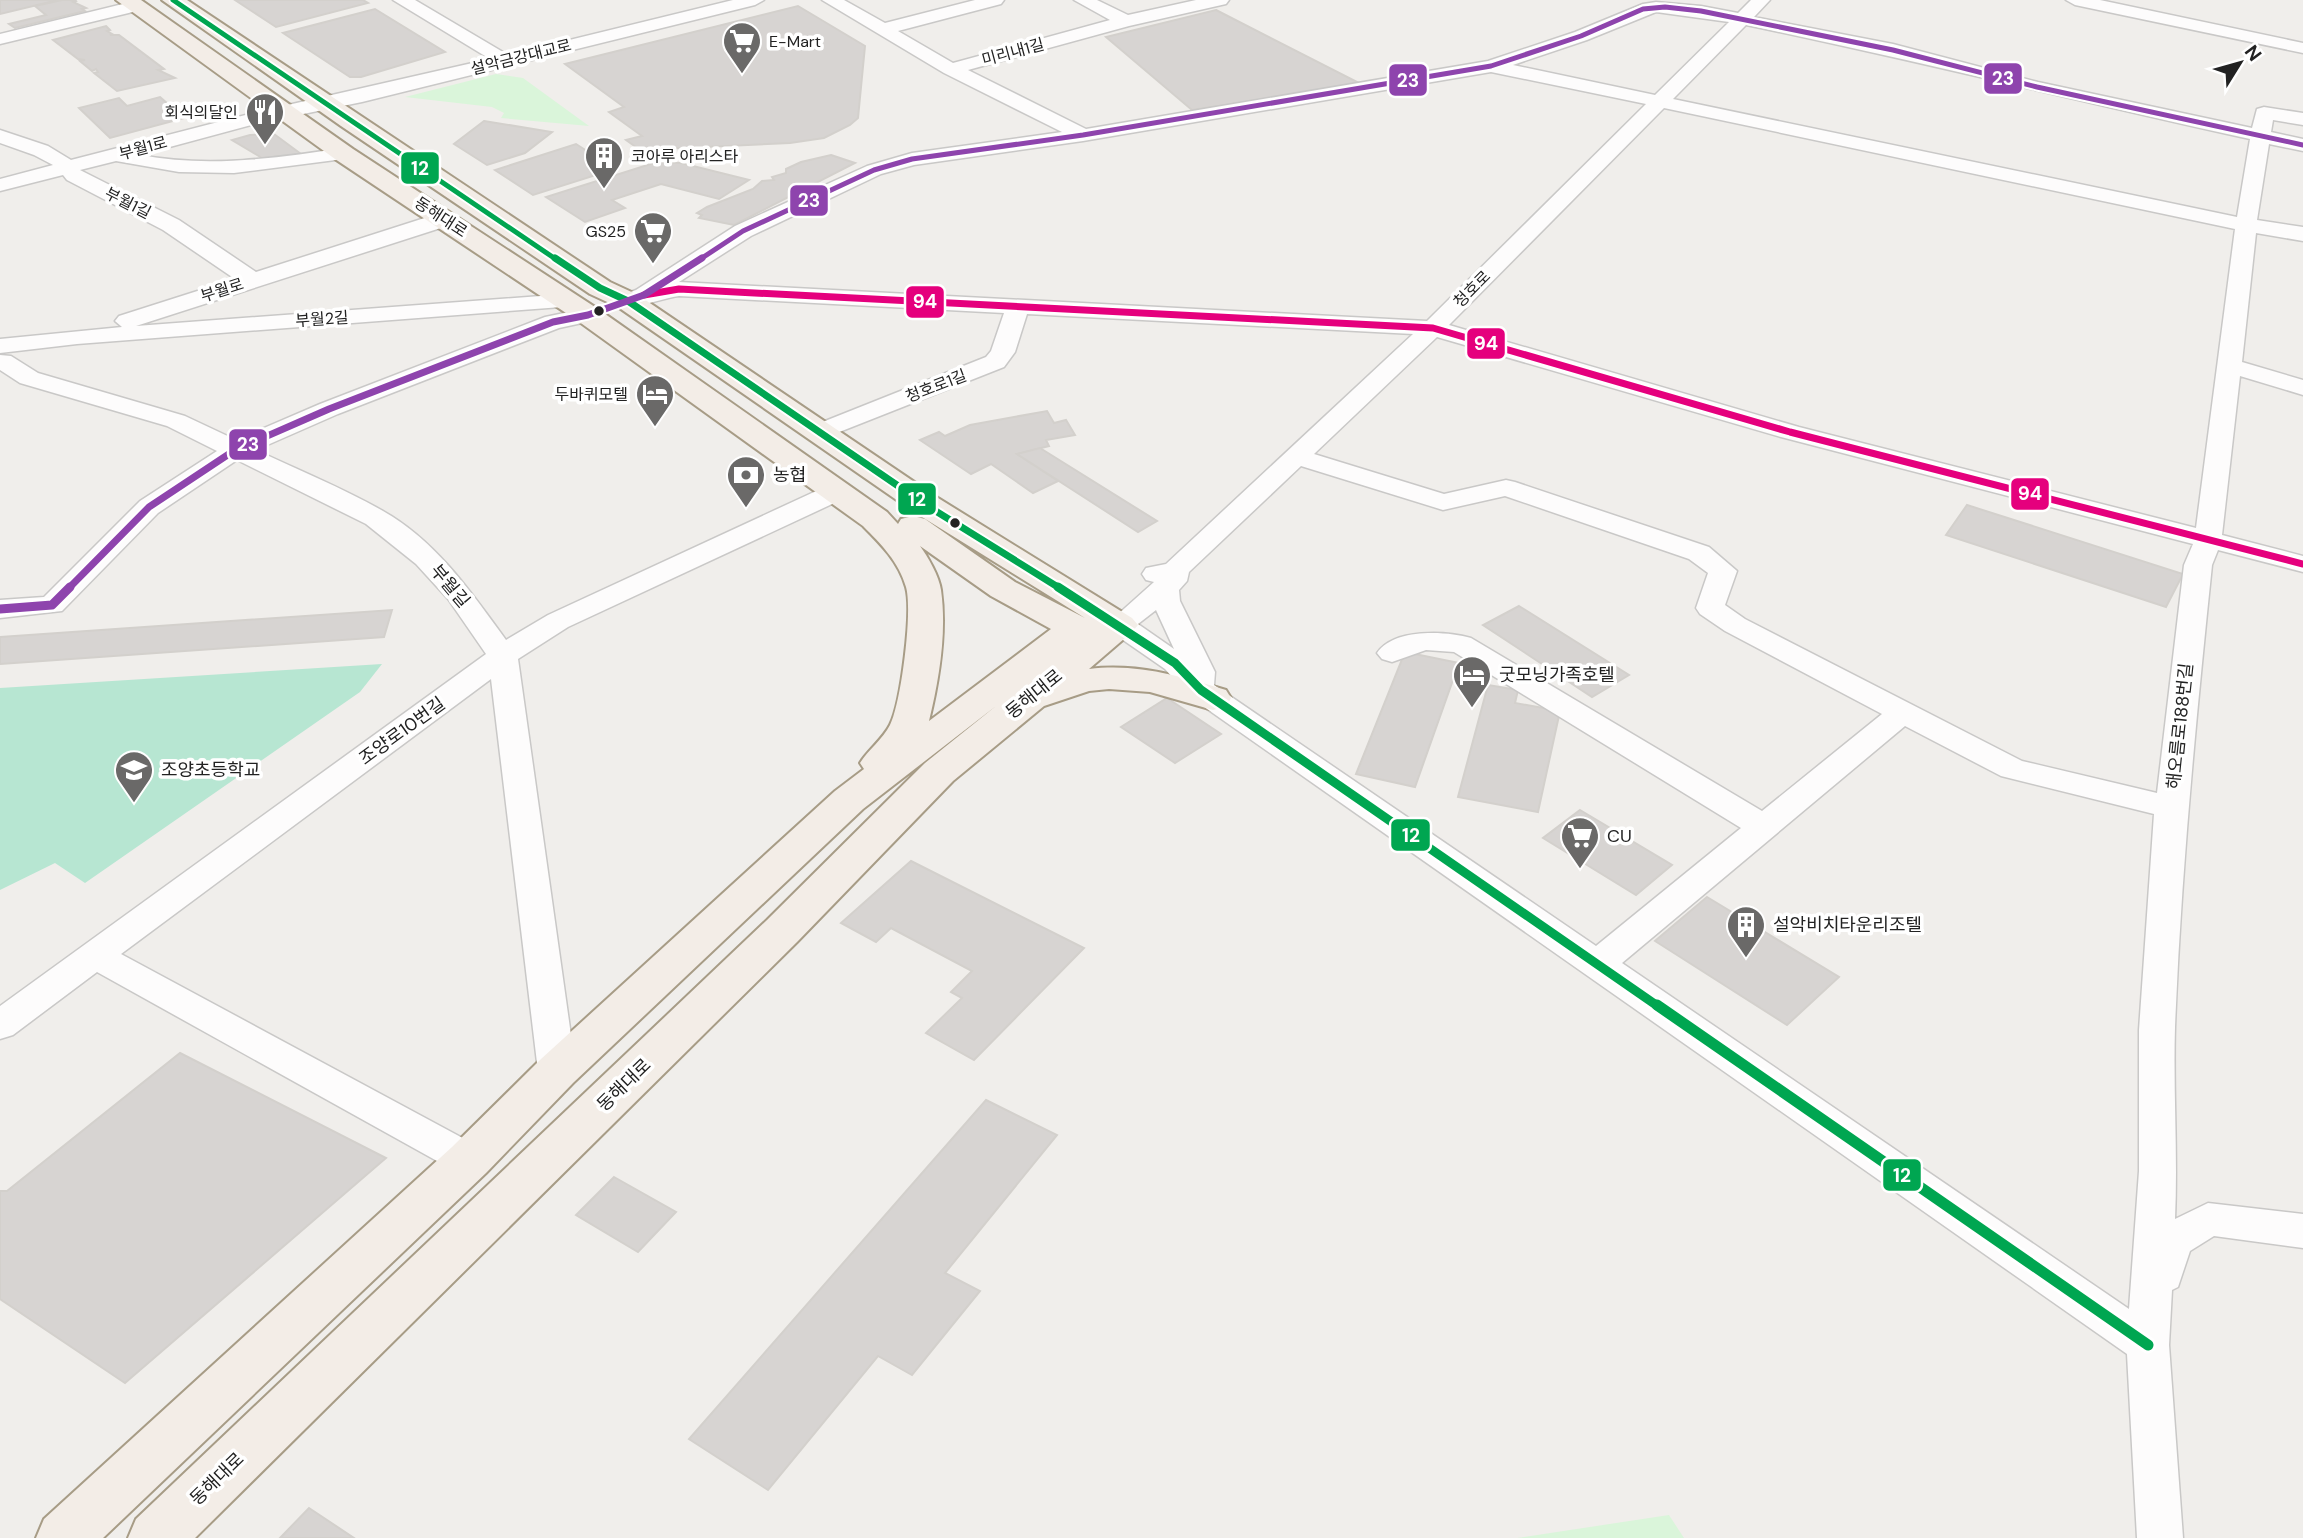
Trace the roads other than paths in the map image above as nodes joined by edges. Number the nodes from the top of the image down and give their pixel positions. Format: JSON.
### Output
{"nodes":[{"id":1,"x":173,"y":0,"type":"edge"},
{"id":2,"x":402,"y":0,"type":"edge"},
{"id":3,"x":755,"y":0,"type":"edge"},
{"id":4,"x":831,"y":0,"type":"edge"},
{"id":5,"x":995,"y":0,"type":"edge"},
{"id":6,"x":1083,"y":0,"type":"edge"},
{"id":7,"x":1220,"y":0,"type":"edge"},
{"id":8,"x":1655,"y":0,"type":"edge"},
{"id":9,"x":1761,"y":0,"type":"edge"},
{"id":10,"x":2076,"y":0,"type":"edge"},
{"id":11,"x":131,"y":3,"type":"edge"},
{"id":12,"x":1701,"y":11,"type":"junction"},
{"id":13,"x":1739,"y":20,"type":"junction"},
{"id":14,"x":1126,"y":21,"type":"junction"},
{"id":15,"x":884,"y":29,"type":"junction"},
{"id":16,"x":0,"y":39,"type":"edge"},
{"id":17,"x":2303,"y":48,"type":"edge"},
{"id":18,"x":506,"y":61,"type":"junction"},
{"id":19,"x":1491,"y":66,"type":"junction"},
{"id":20,"x":951,"y":69,"type":"junction"},
{"id":21,"x":1661,"y":101,"type":"junction"},
{"id":22,"x":325,"y":103,"type":"junction"},
{"id":23,"x":285,"y":112,"type":"junction"},
{"id":24,"x":2303,"y":119,"type":"edge"},
{"id":25,"x":2262,"y":125,"type":"junction"},
{"id":26,"x":1083,"y":135,"type":"junction"},
{"id":27,"x":0,"y":136,"type":"edge"},
{"id":28,"x":2303,"y":145,"type":"edge"},
{"id":29,"x":344,"y":154,"type":"junction"},
{"id":30,"x":115,"y":155,"type":"junction"},
{"id":31,"x":69,"y":167,"type":"junction"},
{"id":32,"x":0,"y":185,"type":"edge"},
{"id":33,"x":445,"y":219,"type":"junction"},
{"id":34,"x":2246,"y":225,"type":"junction"},
{"id":35,"x":2303,"y":234,"type":"edge"},
{"id":36,"x":249,"y":281,"type":"junction"},
{"id":37,"x":636,"y":298,"type":"junction"},
{"id":38,"x":1018,"y":306,"type":"junction"},
{"id":39,"x":577,"y":308,"type":"junction"},
{"id":40,"x":267,"y":323,"type":"junction"},
{"id":41,"x":1433,"y":328,"type":"junction"},
{"id":42,"x":77,"y":337,"type":"junction"},
{"id":43,"x":1,"y":357,"type":"edge"},
{"id":44,"x":2231,"y":367,"type":"junction"},
{"id":45,"x":2303,"y":388,"type":"edge"},
{"id":46,"x":819,"y":432,"type":"junction"},
{"id":47,"x":755,"y":434,"type":"junction"},
{"id":48,"x":235,"y":450,"type":"junction"},
{"id":49,"x":1294,"y":456,"type":"junction"},
{"id":50,"x":836,"y":492,"type":"junction"},
{"id":51,"x":2208,"y":540,"type":"junction"},
{"id":52,"x":2303,"y":564,"type":"edge"},
{"id":53,"x":1170,"y":578,"type":"junction"},
{"id":54,"x":0,"y":609,"type":"edge"},
{"id":55,"x":1098,"y":626,"type":"junction"},
{"id":56,"x":1392,"y":653,"type":"dead end"},
{"id":57,"x":503,"y":657,"type":"junction"},
{"id":58,"x":1201,"y":689,"type":"junction"},
{"id":59,"x":1902,"y":713,"type":"junction"},
{"id":60,"x":1007,"y":715,"type":"junction"},
{"id":61,"x":849,"y":800,"type":"junction"},
{"id":62,"x":2171,"y":807,"type":"junction"},
{"id":63,"x":1764,"y":827,"type":"junction"},
{"id":64,"x":94,"y":955,"type":"junction"},
{"id":65,"x":1595,"y":965,"type":"junction"},
{"id":66,"x":0,"y":1025,"type":"edge"},
{"id":67,"x":557,"y":1071,"type":"junction"},
{"id":68,"x":469,"y":1160,"type":"junction"},
{"id":69,"x":2303,"y":1231,"type":"edge"},
{"id":70,"x":2148,"y":1345,"type":"junction"},
{"id":71,"x":64,"y":1538,"type":"edge"},
{"id":72,"x":156,"y":1538,"type":"edge"},
{"id":73,"x":2160,"y":1538,"type":"edge"}],
"edges":[{"from":1,"to":22,"type":"main road","name":"동해대로"},
{"from":2,"to":18,"type":"street"},
{"from":3,"to":18,"type":"street","name":"설악금강대교로"},
{"from":4,"to":15,"type":"street"},
{"from":5,"to":15,"type":"street"},
{"from":6,"to":14,"type":"street"},
{"from":7,"to":14,"type":"street","name":"미리내1길"},
{"from":8,"to":12,"type":"street"},
{"from":9,"to":13,"type":"street","name":"청호로"},
{"from":10,"to":17,"type":"street"},
{"from":11,"to":16,"type":"street"},
{"from":11,"to":23,"type":"main road","name":"동해대로"},
{"from":12,"to":13,"type":"street"},
{"from":12,"to":19,"type":"street"},
{"from":13,"to":21,"type":"street","name":"청호로"},
{"from":13,"to":25,"type":"street"},
{"from":14,"to":20,"type":"street","name":"미리내1길"},
{"from":15,"to":20,"type":"street"},
{"from":18,"to":22,"type":"street","name":"설악금강대교로"},
{"from":19,"to":21,"type":"street"},
{"from":19,"to":26,"type":"street"},
{"from":20,"to":26,"type":"street","name":"미리내1길"},
{"from":21,"to":34,"type":"street"},
{"from":21,"to":41,"type":"street","name":"청호로"},
{"from":22,"to":23,"type":"street","name":"설악금강대교로"},
{"from":22,"to":37,"type":"main road","name":"동해대로"},
{"from":23,"to":29,"type":"main road","name":"동해대로"},
{"from":23,"to":30,"type":"street","name":"부월1로"},
{"from":24,"to":25,"type":"street"},
{"from":25,"to":28,"type":"street"},
{"from":25,"to":34,"type":"street","name":"해오름로188번길"},
{"from":26,"to":37,"type":"street"},
{"from":27,"to":31,"type":"street","name":"부월1길"},
{"from":29,"to":30,"type":"street"},
{"from":29,"to":33,"type":"main road","name":"동해대로"},
{"from":30,"to":31,"type":"street","name":"부월1로"},
{"from":31,"to":32,"type":"street","name":"부월1로"},
{"from":31,"to":36,"type":"street","name":"부월1길"},
{"from":33,"to":36,"type":"street","name":"부월로"},
{"from":33,"to":39,"type":"main road","name":"동해대로"},
{"from":34,"to":35,"type":"street"},
{"from":34,"to":44,"type":"street","name":"해오름로188번길"},
{"from":36,"to":40,"type":"street"},
{"from":36,"to":42,"type":"street","name":"부월로"},
{"from":37,"to":38,"type":"street"},
{"from":37,"to":39,"type":"main road"},
{"from":37,"to":46,"type":"main road","name":"동해대로"},
{"from":38,"to":41,"type":"street"},
{"from":38,"to":46,"type":"street","name":"청호로1길"},
{"from":39,"to":40,"type":"street","name":"부월2길"},
{"from":39,"to":47,"type":"main road","name":"동해대로"},
{"from":39,"to":48,"type":"street"},
{"from":40,"to":42,"type":"street","name":"부월2길"},
{"from":41,"to":49,"type":"street","name":"청호로"},
{"from":41,"to":51,"type":"street"},
{"from":42,"to":43,"type":"street"},
{"from":43,"to":48,"type":"street","name":"부월길"},
{"from":44,"to":45,"type":"street"},
{"from":44,"to":51,"type":"street","name":"해오름로188번길"},
{"from":46,"to":55,"type":"main road","name":"동해대로"},
{"from":47,"to":50,"type":"main road","name":"동해대로"},
{"from":47,"to":55,"type":"main road","name":"동해대로"},
{"from":48,"to":54,"type":"street"},
{"from":48,"to":57,"type":"street","name":"부월길"},
{"from":49,"to":53,"type":"street","name":"청호로"},
{"from":49,"to":59,"type":"street"},
{"from":50,"to":57,"type":"street","name":"조양로10번길"},
{"from":50,"to":61,"type":"main road","name":"동해대로"},
{"from":51,"to":52,"type":"street"},
{"from":51,"to":62,"type":"street","name":"해오름로188번길"},
{"from":53,"to":55,"type":"street","name":"청호로"},
{"from":53,"to":58,"type":"street"},
{"from":55,"to":58,"type":"street"},
{"from":55,"to":60,"type":"main road","name":"동해대로"},
{"from":55,"to":61,"type":"main road","name":"동해대로"},
{"from":56,"to":63,"type":"street"},
{"from":57,"to":64,"type":"street","name":"조양로10번길"},
{"from":57,"to":67,"type":"street","name":"부월길"},
{"from":58,"to":60,"type":"main road"},
{"from":58,"to":65,"type":"street"},
{"from":59,"to":62,"type":"street"},
{"from":59,"to":63,"type":"street"},
{"from":60,"to":72,"type":"main road","name":"동해대로"},
{"from":61,"to":67,"type":"main road","name":"동해대로"},
{"from":62,"to":70,"type":"street","name":"해오름로188번길"},
{"from":63,"to":65,"type":"street"},
{"from":64,"to":66,"type":"street","name":"조양로10번길"},
{"from":64,"to":68,"type":"street"},
{"from":65,"to":70,"type":"street"},
{"from":67,"to":68,"type":"main road","name":"동해대로"},
{"from":68,"to":71,"type":"main road","name":"동해대로"},
{"from":69,"to":70,"type":"street"},
{"from":70,"to":73,"type":"street"}]}
